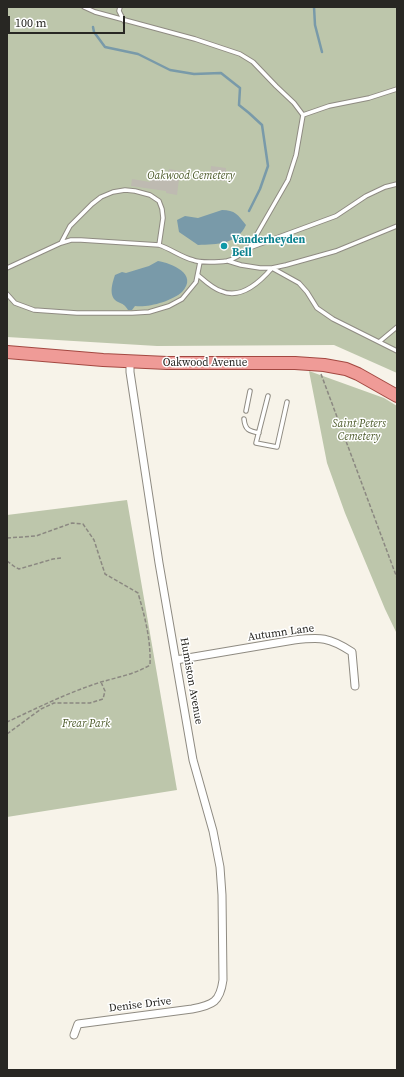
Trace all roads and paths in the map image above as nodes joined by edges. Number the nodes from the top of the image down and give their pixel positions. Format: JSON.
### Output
{"nodes":[{"id":1,"x":84,"y":7,"type":"edge"},
{"id":2,"x":120,"y":7,"type":"edge"},
{"id":3,"x":124,"y":21,"type":"junction"},
{"id":4,"x":397,"y":89,"type":"edge"},
{"id":5,"x":303,"y":115,"type":"junction"},
{"id":6,"x":397,"y":184,"type":"edge"},
{"id":7,"x":397,"y":226,"type":"edge"},
{"id":8,"x":61,"y":243,"type":"junction"},
{"id":9,"x":159,"y":245,"type":"junction"},
{"id":10,"x":249,"y":248,"type":"junction"},
{"id":11,"x":228,"y":261,"type":"junction"},
{"id":12,"x":200,"y":262,"type":"junction"},
{"id":13,"x":7,"y":268,"type":"edge"},
{"id":14,"x":272,"y":268,"type":"junction"},
{"id":15,"x":198,"y":275,"type":"junction"},
{"id":16,"x":7,"y":294,"type":"edge"},
{"id":17,"x":397,"y":327,"type":"edge"},
{"id":18,"x":379,"y":342,"type":"junction"},
{"id":19,"x":397,"y":351,"type":"edge"},
{"id":20,"x":7,"y":352,"type":"edge"},
{"id":21,"x":130,"y":361,"type":"junction"},
{"id":22,"x":318,"y":364,"type":"junction"},
{"id":23,"x":250,"y":391,"type":"dead end"},
{"id":24,"x":268,"y":396,"type":"dead end"},
{"id":25,"x":397,"y":396,"type":"edge"},
{"id":26,"x":288,"y":402,"type":"dead end"},
{"id":27,"x":246,"y":411,"type":"dead end"},
{"id":28,"x":244,"y":419,"type":"dead end"},
{"id":29,"x":259,"y":433,"type":"junction"},
{"id":30,"x":7,"y":538,"type":"edge"},
{"id":31,"x":61,"y":558,"type":"dead end"},
{"id":32,"x":7,"y":561,"type":"edge"},
{"id":33,"x":397,"y":578,"type":"edge"},
{"id":34,"x":176,"y":660,"type":"junction"},
{"id":35,"x":101,"y":682,"type":"junction"},
{"id":36,"x":355,"y":686,"type":"dead end"},
{"id":37,"x":7,"y":722,"type":"edge"},
{"id":38,"x":7,"y":734,"type":"edge"},
{"id":39,"x":215,"y":1001,"type":"joint"},
{"id":40,"x":74,"y":1035,"type":"dead end"}],
"edges":[{"from":1,"to":3,"type":"lane"},
{"from":2,"to":3,"type":"lane"},
{"from":3,"to":5,"type":"lane"},
{"from":4,"to":5,"type":"lane"},
{"from":5,"to":10,"type":"lane"},
{"from":6,"to":10,"type":"lane"},
{"from":7,"to":14,"type":"lane"},
{"from":8,"to":9,"type":"lane"},
{"from":8,"to":9,"type":"lane"},
{"from":8,"to":13,"type":"lane"},
{"from":9,"to":12,"type":"lane"},
{"from":10,"to":11,"type":"lane"},
{"from":11,"to":12,"type":"lane"},
{"from":11,"to":14,"type":"lane"},
{"from":12,"to":15,"type":"lane"},
{"from":14,"to":15,"type":"lane"},
{"from":14,"to":18,"type":"lane"},
{"from":15,"to":16,"type":"lane"},
{"from":17,"to":18,"type":"lane"},
{"from":18,"to":19,"type":"lane"},
{"from":20,"to":21,"type":"main road","name":"Oakwood Avenue"},
{"from":21,"to":22,"type":"main road","name":"Oakwood Avenue"},
{"from":21,"to":34,"type":"street","name":"Humiston Avenue"},
{"from":22,"to":25,"type":"main road","name":"Oakwood Avenue"},
{"from":22,"to":33,"type":"path"},
{"from":23,"to":27,"type":"lane"},
{"from":24,"to":29,"type":"lane"},
{"from":26,"to":29,"type":"lane"},
{"from":28,"to":29,"type":"lane"},
{"from":30,"to":35,"type":"path"},
{"from":31,"to":32,"type":"path"},
{"from":34,"to":36,"type":"street","name":"Autumn Lane"},
{"from":34,"to":39,"type":"street","name":"Humiston Avenue"},
{"from":35,"to":37,"type":"path"},
{"from":35,"to":38,"type":"path"},
{"from":39,"to":40,"type":"street","name":"Denise Drive"}]}
